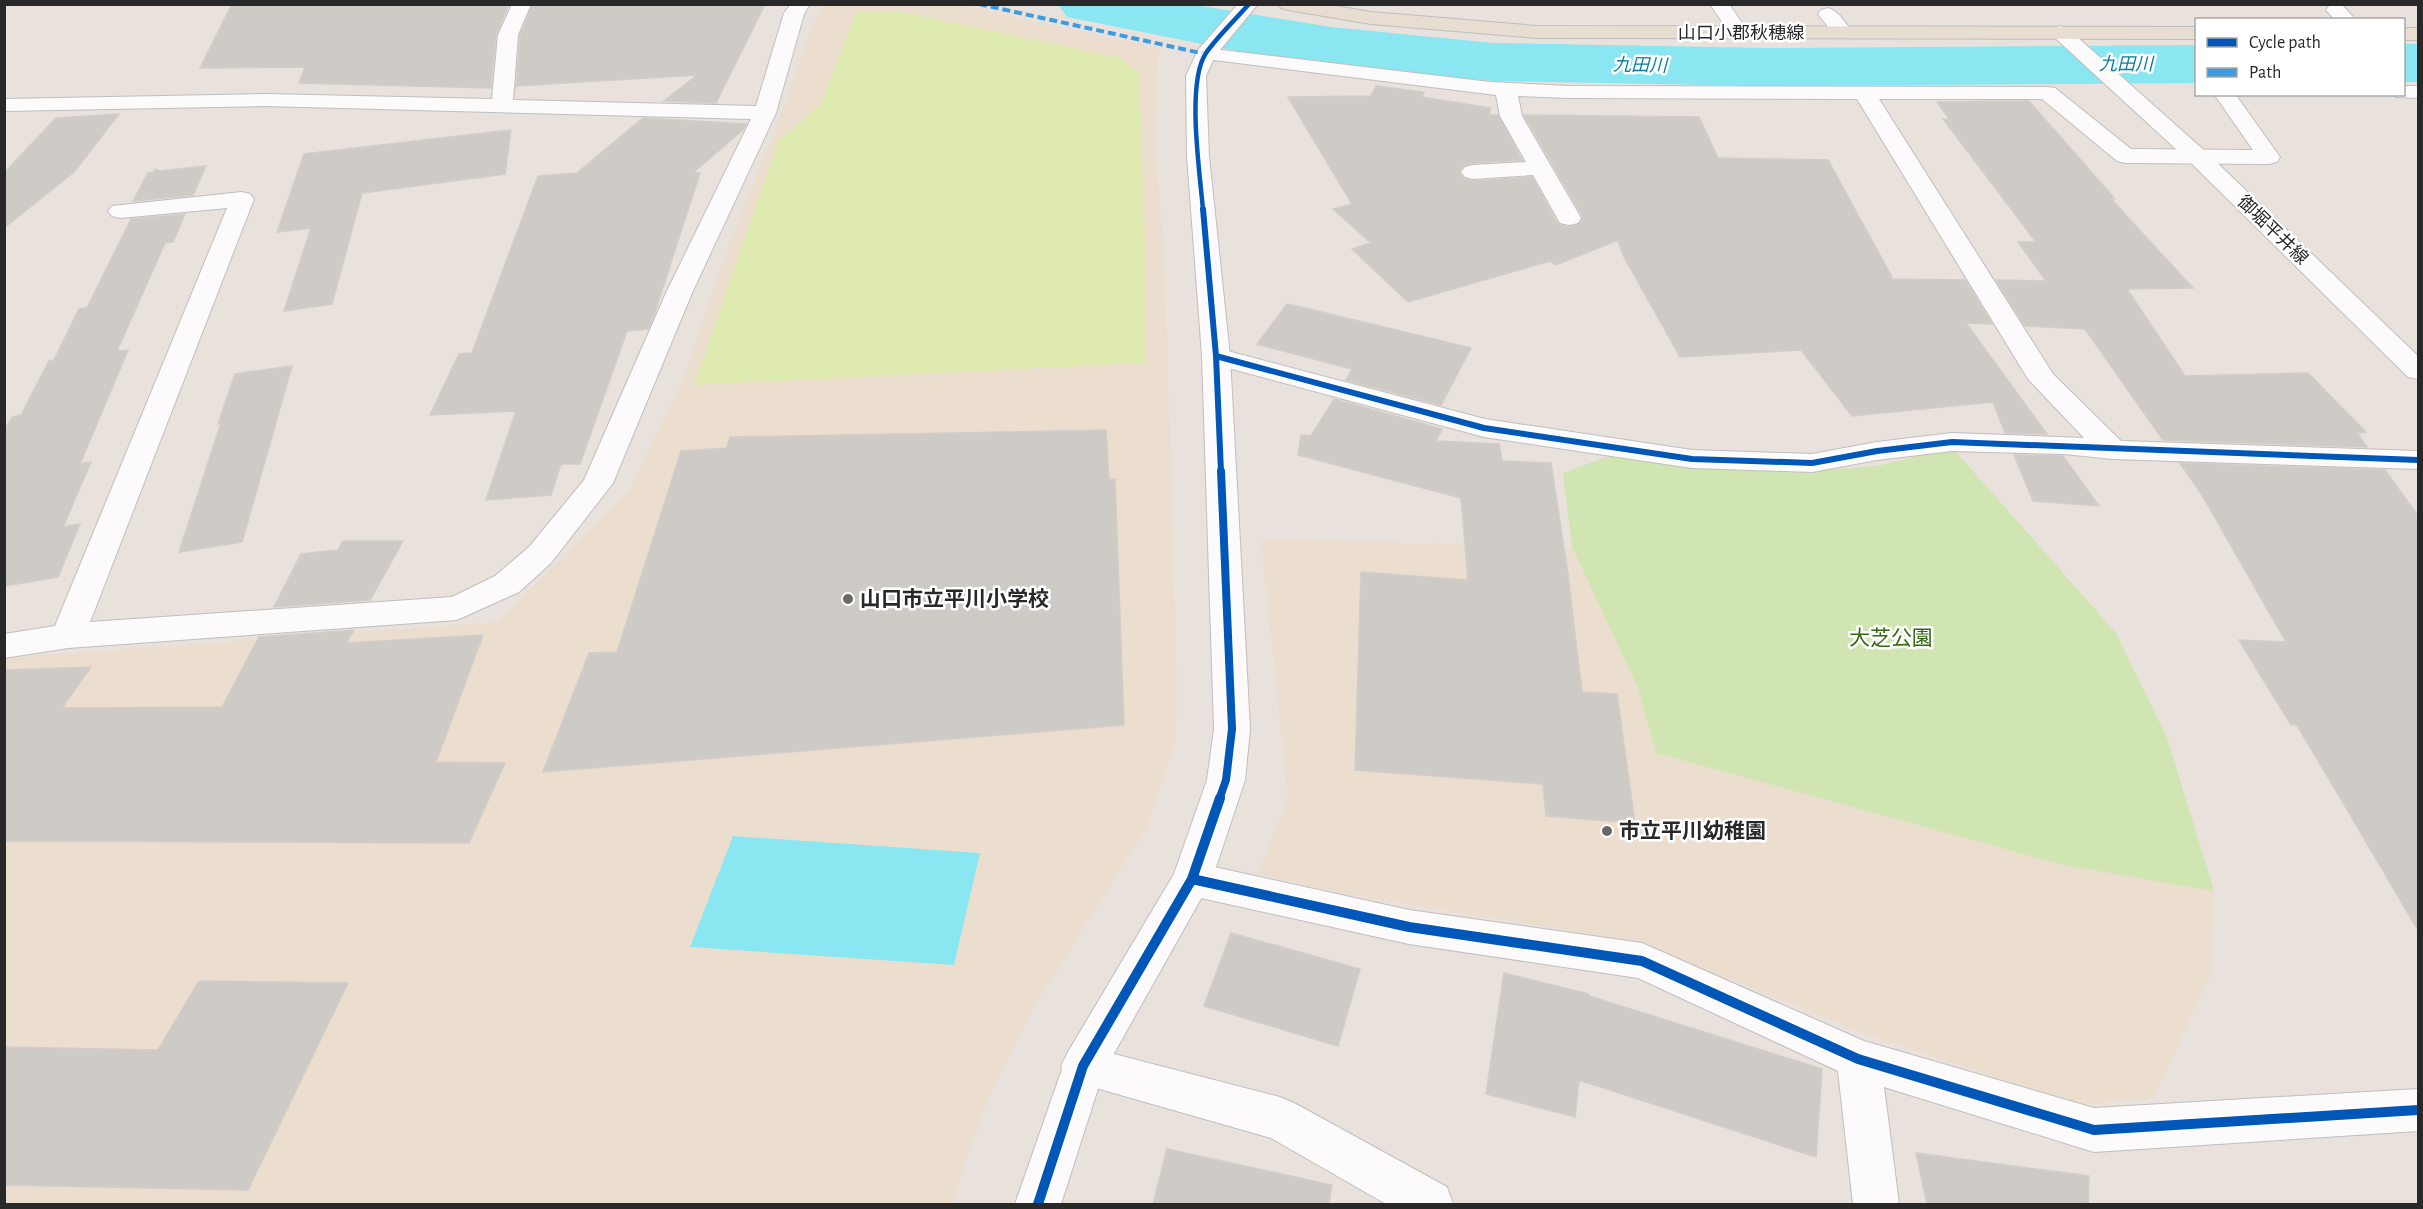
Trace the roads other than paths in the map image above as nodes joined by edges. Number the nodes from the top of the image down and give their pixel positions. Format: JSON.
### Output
{"nodes":[{"id":1,"x":522,"y":4,"type":"edge"},
{"id":2,"x":801,"y":4,"type":"edge"},
{"id":3,"x":1288,"y":4,"type":"edge"},
{"id":4,"x":1719,"y":4,"type":"edge"},
{"id":5,"x":1245,"y":9,"type":"edge"},
{"id":6,"x":1828,"y":14,"type":"dead end"},
{"id":7,"x":2060,"y":32,"type":"junction"},
{"id":8,"x":1739,"y":33,"type":"junction"},
{"id":9,"x":1843,"y":33,"type":"junction"},
{"id":10,"x":2195,"y":33,"type":"edge"},
{"id":11,"x":1207,"y":51,"type":"junction"},
{"id":12,"x":1506,"y":89,"type":"junction"},
{"id":13,"x":1865,"y":94,"type":"junction"},
{"id":14,"x":2225,"y":96,"type":"edge"},
{"id":15,"x":4,"y":105,"type":"edge"},
{"id":16,"x":502,"y":106,"type":"junction"},
{"id":17,"x":765,"y":113,"type":"junction"},
{"id":18,"x":2199,"y":158,"type":"junction"},
{"id":19,"x":1541,"y":168,"type":"junction"},
{"id":20,"x":1473,"y":172,"type":"dead end"},
{"id":21,"x":120,"y":211,"type":"dead end"},
{"id":22,"x":1569,"y":218,"type":"dead end"},
{"id":23,"x":1216,"y":356,"type":"junction"},
{"id":24,"x":2418,"y":371,"type":"edge"},
{"id":25,"x":2113,"y":450,"type":"junction"},
{"id":26,"x":2418,"y":459,"type":"edge"},
{"id":27,"x":69,"y":636,"type":"junction"},
{"id":28,"x":4,"y":646,"type":"edge"},
{"id":29,"x":1192,"y":879,"type":"junction"},
{"id":30,"x":1858,"y":1059,"type":"junction"},
{"id":31,"x":1083,"y":1066,"type":"junction"},
{"id":32,"x":2418,"y":1110,"type":"edge"},
{"id":33,"x":1038,"y":1204,"type":"edge"},
{"id":34,"x":1430,"y":1204,"type":"edge"},
{"id":35,"x":1876,"y":1204,"type":"edge"}],
"edges":[{"from":1,"to":16,"type":"street"},
{"from":2,"to":17,"type":"street"},
{"from":3,"to":8,"type":"main road","name":"山口小郡秋穂線"},
{"from":4,"to":8,"type":"street"},
{"from":5,"to":11,"type":"street"},
{"from":6,"to":9,"type":"street"},
{"from":7,"to":9,"type":"main road","name":"山口小郡秋穂線"},
{"from":7,"to":10,"type":"main road","name":"山口小郡秋穂線"},
{"from":7,"to":18,"type":"street","name":"御堀平井線"},
{"from":8,"to":9,"type":"main road","name":"山口小郡秋穂線"},
{"from":11,"to":12,"type":"street"},
{"from":11,"to":23,"type":"street"},
{"from":12,"to":13,"type":"street"},
{"from":12,"to":19,"type":"street"},
{"from":13,"to":18,"type":"street"},
{"from":13,"to":25,"type":"street"},
{"from":14,"to":18,"type":"street"},
{"from":15,"to":16,"type":"street"},
{"from":16,"to":17,"type":"street"},
{"from":17,"to":27,"type":"street"},
{"from":18,"to":24,"type":"street","name":"御堀平井線"},
{"from":19,"to":20,"type":"street"},
{"from":19,"to":22,"type":"street"},
{"from":21,"to":27,"type":"street"},
{"from":23,"to":25,"type":"street"},
{"from":23,"to":29,"type":"street"},
{"from":25,"to":26,"type":"street"},
{"from":27,"to":28,"type":"street"},
{"from":29,"to":30,"type":"street"},
{"from":29,"to":31,"type":"street"},
{"from":30,"to":32,"type":"street"},
{"from":30,"to":35,"type":"street"},
{"from":31,"to":33,"type":"street"},
{"from":31,"to":34,"type":"street"}]}
